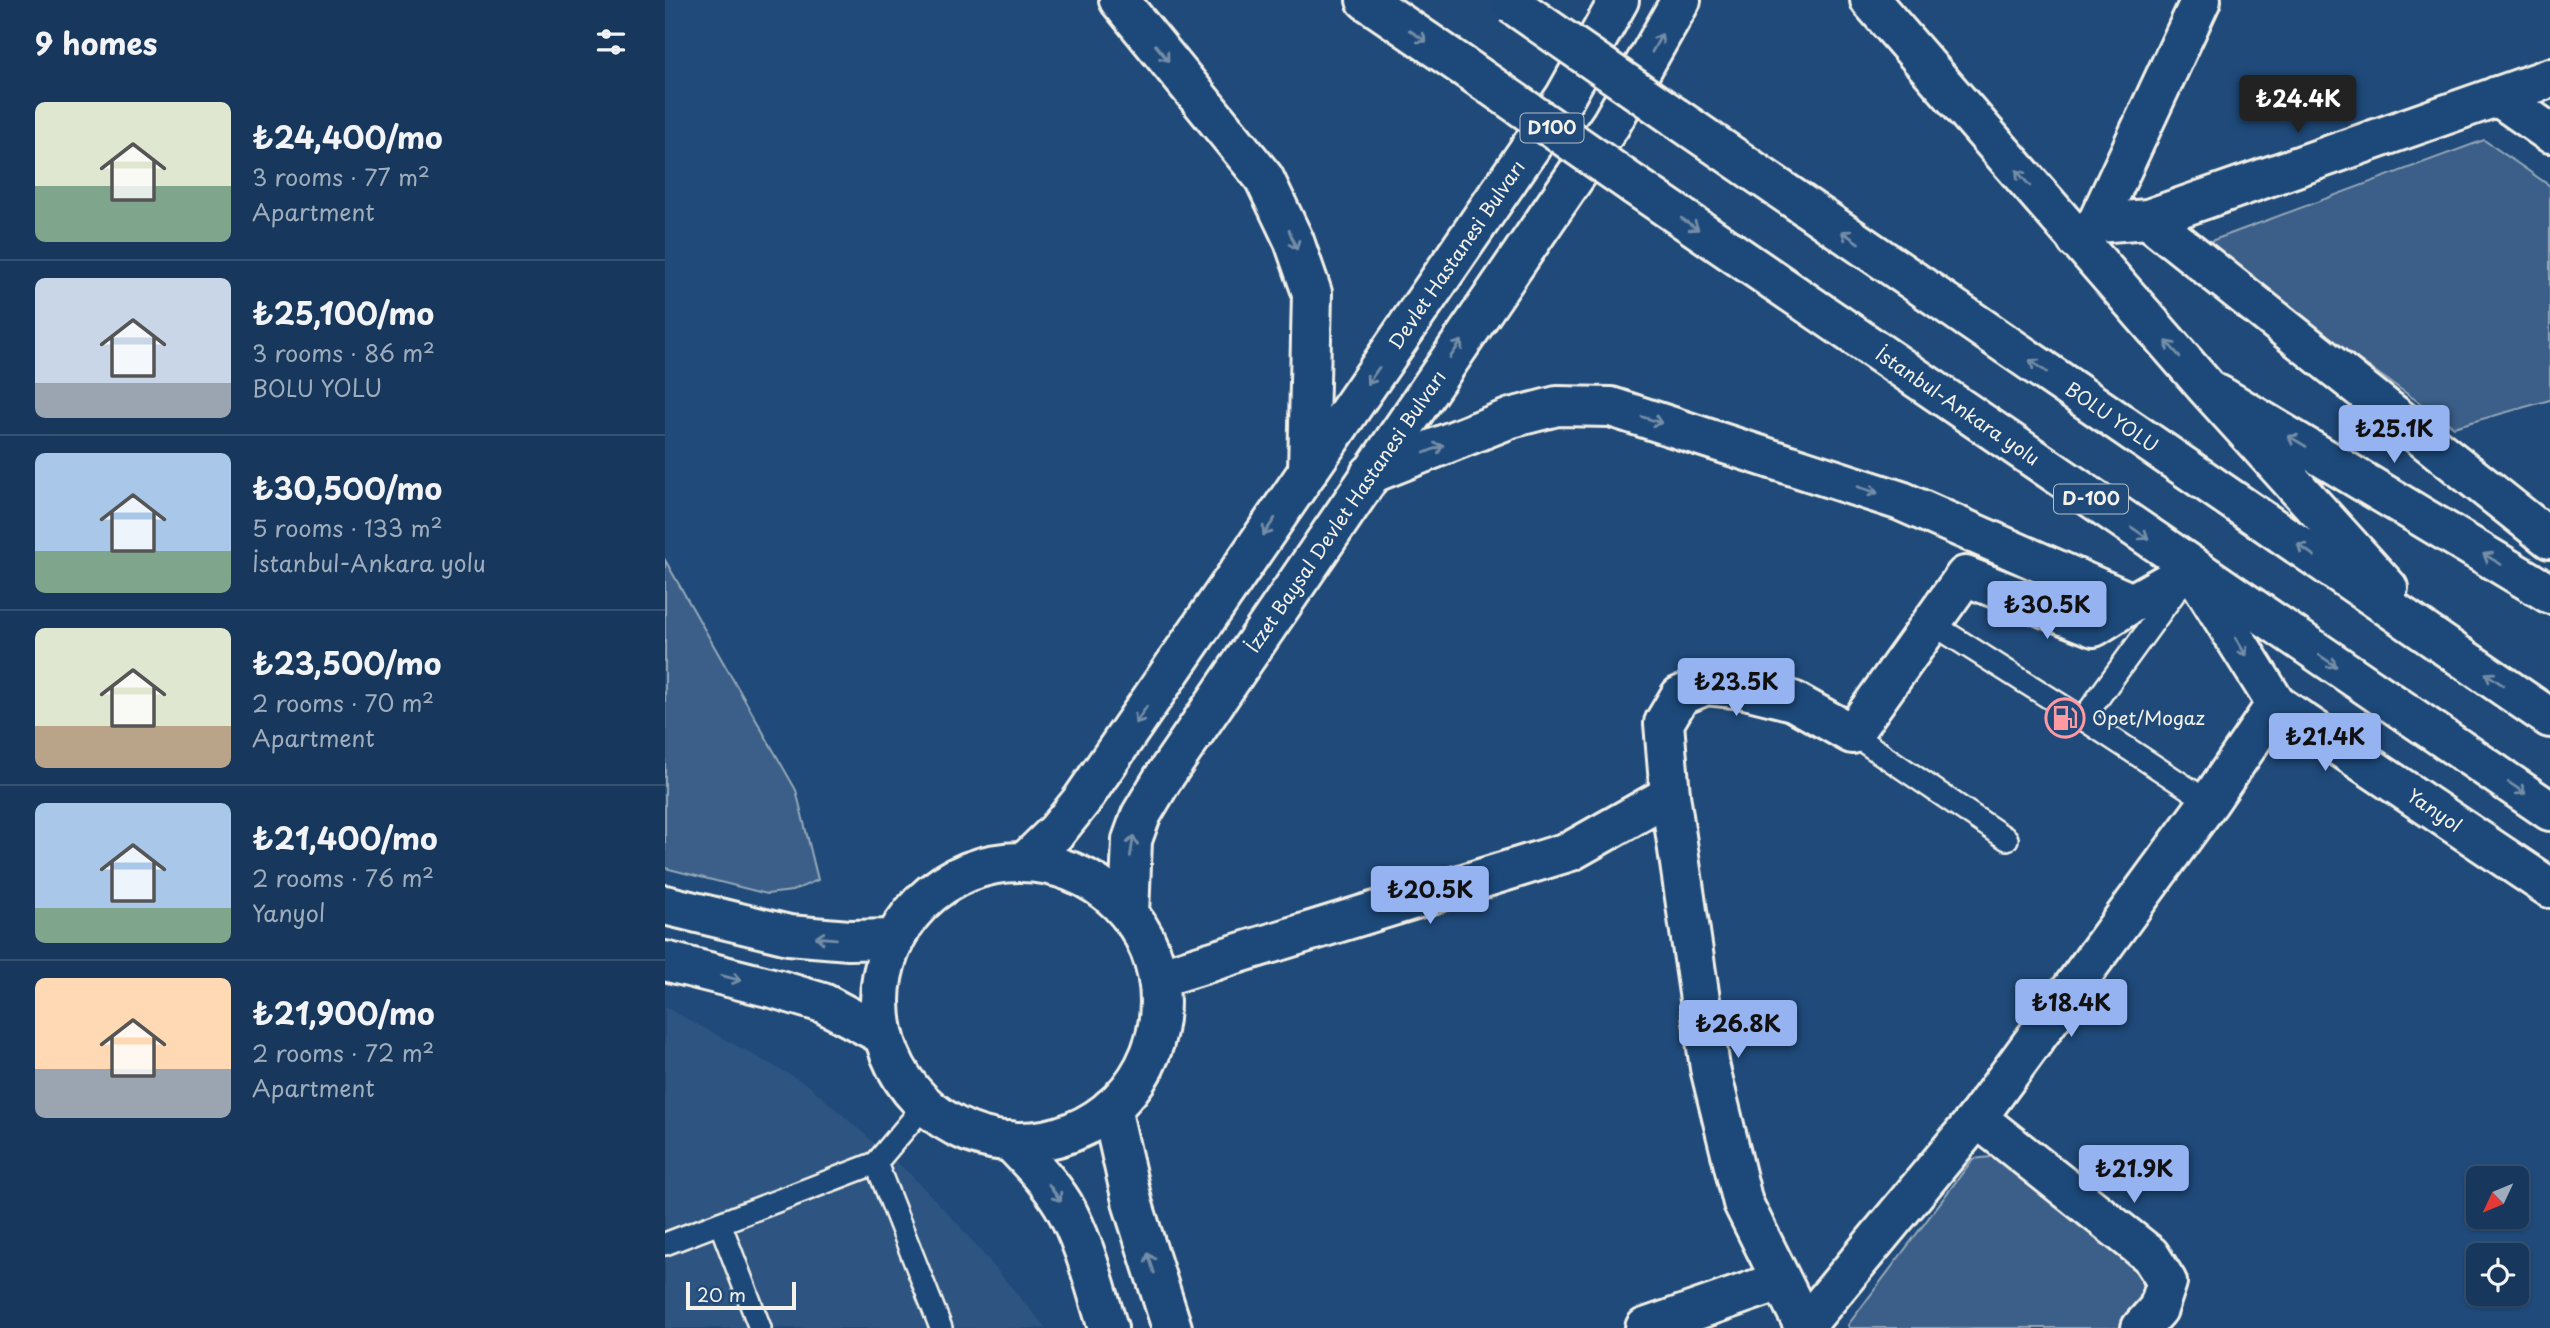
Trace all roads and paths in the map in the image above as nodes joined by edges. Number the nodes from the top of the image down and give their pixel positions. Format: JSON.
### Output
{"nodes":[{"id":1,"x":1119,"y":0,"type":"edge"},
{"id":2,"x":1366,"y":0,"type":"edge"},
{"id":3,"x":1619,"y":0,"type":"edge"},
{"id":4,"x":1681,"y":0,"type":"edge"},
{"id":5,"x":2201,"y":0,"type":"edge"},
{"id":6,"x":1508,"y":2,"type":"edge"},
{"id":7,"x":1886,"y":8,"type":"edge"},
{"id":8,"x":2550,"y":78,"type":"edge"},
{"id":9,"x":2497,"y":96,"type":"junction"},
{"id":10,"x":2550,"y":133,"type":"edge"},
{"id":11,"x":1634,"y":186,"type":"joint"},
{"id":12,"x":2148,"y":219,"type":"junction"},
{"id":13,"x":2087,"y":231,"type":"junction"},
{"id":14,"x":2206,"y":387,"type":"junction"},
{"id":15,"x":1308,"y":471,"type":"junction"},
{"id":16,"x":1370,"y":474,"type":"junction"},
{"id":17,"x":2550,"y":539,"type":"edge"},
{"id":18,"x":2192,"y":569,"type":"junction"},
{"id":19,"x":2550,"y":594,"type":"edge"},
{"id":20,"x":2132,"y":603,"type":"junction"},
{"id":21,"x":1931,"y":623,"type":"junction"},
{"id":22,"x":2432,"y":637,"type":"junction"},
{"id":23,"x":2276,"y":704,"type":"junction"},
{"id":24,"x":2550,"y":718,"type":"edge"},
{"id":25,"x":2083,"y":719,"type":"junction"},
{"id":26,"x":1852,"y":734,"type":"junction"},
{"id":27,"x":1670,"y":795,"type":"junction"},
{"id":28,"x":2209,"y":802,"type":"junction"},
{"id":29,"x":2550,"y":811,"type":"edge"},
{"id":30,"x":2007,"y":839,"type":"dead end"},
{"id":31,"x":1025,"y":862,"type":"junction"},
{"id":32,"x":2550,"y":888,"type":"edge"},
{"id":33,"x":665,"y":905,"type":"edge"},
{"id":34,"x":1129,"y":914,"type":"junction"},
{"id":35,"x":894,"y":939,"type":"junction"},
{"id":36,"x":665,"y":961,"type":"edge"},
{"id":37,"x":1158,"y":978,"type":"junction"},
{"id":38,"x":883,"y":1035,"type":"junction"},
{"id":39,"x":925,"y":1105,"type":"junction"},
{"id":40,"x":1111,"y":1108,"type":"junction"},
{"id":41,"x":1976,"y":1118,"type":"junction"},
{"id":42,"x":1010,"y":1141,"type":"junction"},
{"id":43,"x":876,"y":1163,"type":"junction"},
{"id":44,"x":720,"y":1223,"type":"junction"},
{"id":45,"x":665,"y":1244,"type":"edge"},
{"id":46,"x":1780,"y":1281,"type":"junction"},
{"id":47,"x":760,"y":1328,"type":"edge"},
{"id":48,"x":941,"y":1328,"type":"edge"},
{"id":49,"x":1108,"y":1328,"type":"edge"},
{"id":50,"x":1172,"y":1328,"type":"edge"},
{"id":51,"x":1645,"y":1328,"type":"edge"},
{"id":52,"x":1804,"y":1328,"type":"edge"},
{"id":53,"x":2141,"y":1328,"type":"edge"}],
"edges":[{"from":1,"to":15,"type":"main road","one_way":true},
{"from":2,"to":11,"type":"main road","name":"İstanbul-Ankara yolu","number":"D100","one_way":true,"bridge":true},
{"from":3,"to":15,"type":"main road","name":"Devlet Hastanesi Bulvarı","one_way":true},
{"from":16,"to":4,"type":"main road","name":"İzzet Baysal Devlet Hastanesi Bulvarı","one_way":true},
{"from":5,"to":13,"type":"main road"},
{"from":22,"to":6,"type":"main road","name":"BOLU YOLU","one_way":true,"bridge":true},
{"from":13,"to":7,"type":"main road","one_way":true},
{"from":8,"to":9,"type":"main road"},
{"from":9,"to":10,"type":"main road"},
{"from":9,"to":12,"type":"main road"},
{"from":11,"to":18,"type":"main road","name":"İstanbul-Ankara yolu","number":"D-100","one_way":true},
{"from":12,"to":13,"type":"main road"},
{"from":12,"to":17,"type":"main road"},
{"from":14,"to":13,"type":"main road","one_way":true},
{"from":19,"to":14,"type":"main road","one_way":true},
{"from":14,"to":22,"type":"main road"},
{"from":15,"to":31,"type":"main road","one_way":true},
{"from":16,"to":20,"type":"main road","one_way":true},
{"from":34,"to":16,"type":"main road","name":"İzzet Baysal Devlet Hastanesi Bulvarı","one_way":true},
{"from":18,"to":20,"type":"main road"},
{"from":18,"to":23,"type":"main road","name":"Yanyol","one_way":true},
{"from":18,"to":25,"type":"lane"},
{"from":18,"to":29,"type":"main road","name":"İstanbul-Ankara yolu","number":"D-100","one_way":true},
{"from":20,"to":21,"type":"main road"},
{"from":21,"to":25,"type":"lane"},
{"from":21,"to":26,"type":"main road"},
{"from":24,"to":22,"type":"main road","name":"BOLU YOLU","one_way":true},
{"from":23,"to":28,"type":"main road"},
{"from":23,"to":32,"type":"main road","name":"Yanyol"},
{"from":25,"to":28,"type":"lane"},
{"from":26,"to":27,"type":"main road"},
{"from":26,"to":30,"type":"lane"},
{"from":27,"to":37,"type":"main road"},
{"from":27,"to":46,"type":"main road"},
{"from":28,"to":41,"type":"main road"},
{"from":31,"to":34,"type":"main road"},
{"from":31,"to":35,"type":"main road"},
{"from":35,"to":33,"type":"main road","one_way":true},
{"from":34,"to":37,"type":"main road"},
{"from":35,"to":38,"type":"main road"},
{"from":36,"to":38,"type":"main road","one_way":true},
{"from":37,"to":40,"type":"main road"},
{"from":38,"to":39,"type":"main road"},
{"from":39,"to":42,"type":"main road"},
{"from":39,"to":43,"type":"lane"},
{"from":40,"to":42,"type":"main road"},
{"from":50,"to":40,"type":"main road","one_way":true},
{"from":41,"to":52,"type":"main road"},
{"from":41,"to":53,"type":"main road"},
{"from":42,"to":49,"type":"main road","one_way":true},
{"from":43,"to":44,"type":"lane"},
{"from":43,"to":48,"type":"lane"},
{"from":44,"to":45,"type":"lane"},
{"from":44,"to":47,"type":"lane"},
{"from":46,"to":51,"type":"main road"},
{"from":46,"to":52,"type":"main road"}]}
